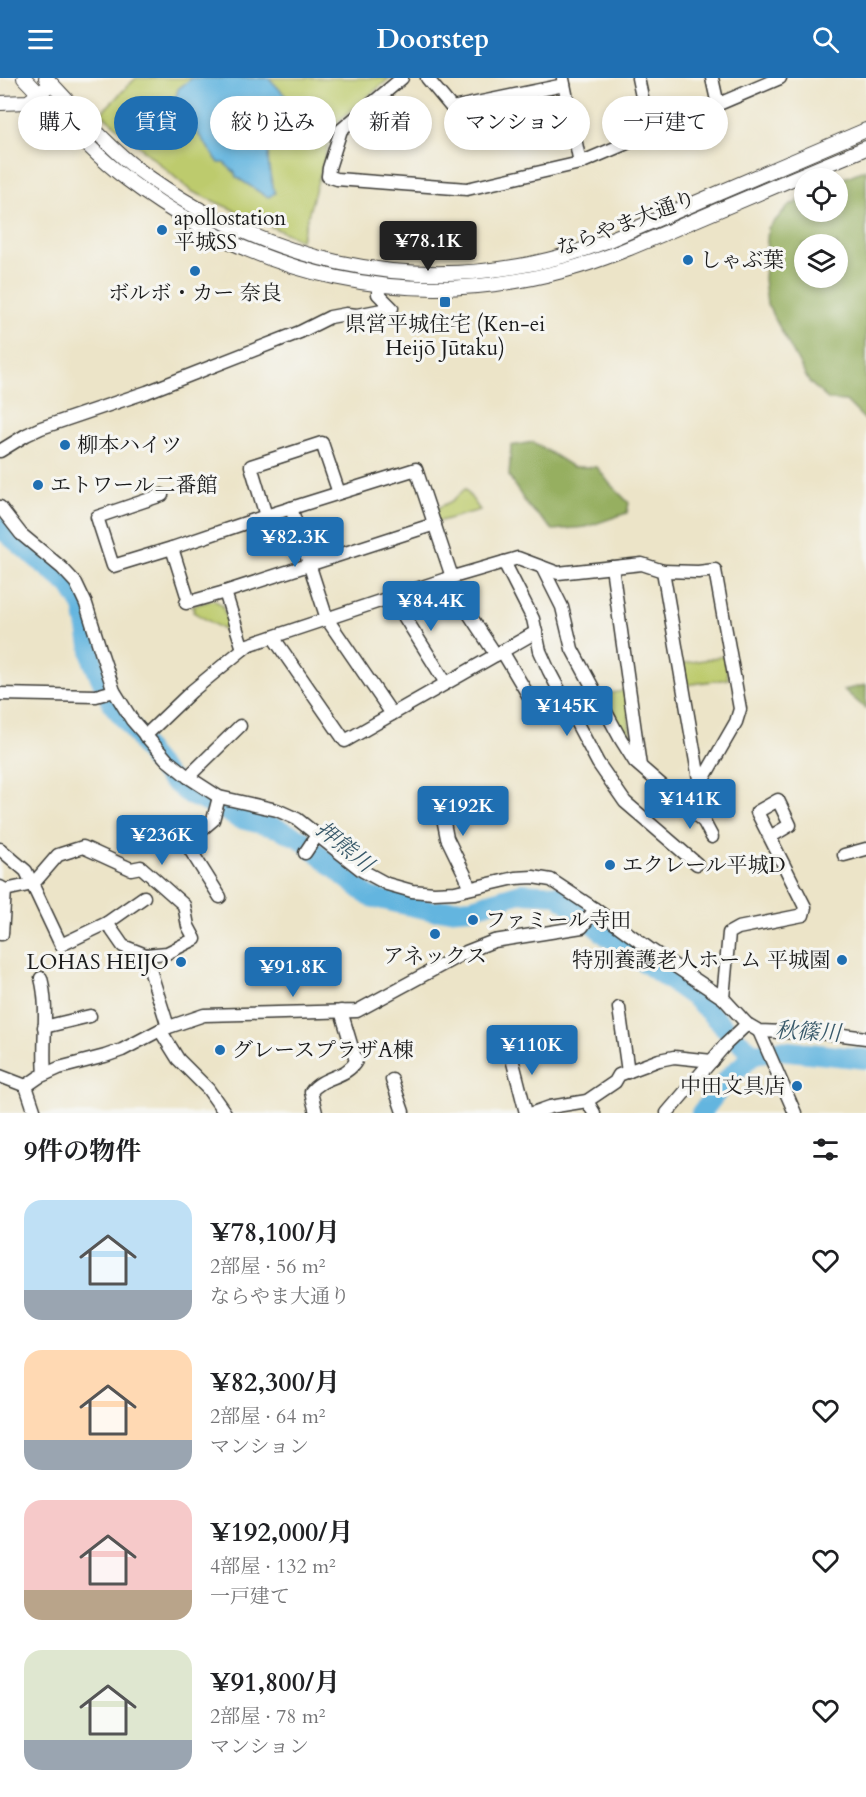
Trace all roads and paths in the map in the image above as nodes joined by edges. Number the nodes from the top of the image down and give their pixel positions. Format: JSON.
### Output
{"nodes":[{"id":1,"x":24,"y":78,"type":"edge"},
{"id":2,"x":402,"y":78,"type":"edge"},
{"id":3,"x":427,"y":78,"type":"edge"},
{"id":4,"x":638,"y":78,"type":"edge"},
{"id":5,"x":712,"y":78,"type":"edge"},
{"id":6,"x":780,"y":78,"type":"edge"},
{"id":7,"x":49,"y":81,"type":"edge"},
{"id":8,"x":563,"y":81,"type":"edge"},
{"id":9,"x":39,"y":93,"type":"junction"},
{"id":10,"x":642,"y":96,"type":"edge"},
{"id":11,"x":716,"y":96,"type":"edge"},
{"id":12,"x":728,"y":101,"type":"edge"},
{"id":13,"x":0,"y":103,"type":"edge"},
{"id":14,"x":866,"y":130,"type":"edge"},
{"id":15,"x":866,"y":147,"type":"edge"},
{"id":16,"x":611,"y":150,"type":"edge"},
{"id":17,"x":580,"y":163,"type":"junction"},
{"id":18,"x":380,"y":285,"type":"junction"},
{"id":19,"x":0,"y":451,"type":"edge"},
{"id":20,"x":339,"y":493,"type":"junction"},
{"id":21,"x":162,"y":495,"type":"dead end"},
{"id":22,"x":0,"y":507,"type":"edge"},
{"id":23,"x":291,"y":508,"type":"junction"},
{"id":24,"x":266,"y":516,"type":"junction"},
{"id":25,"x":435,"y":524,"type":"junction"},
{"id":26,"x":172,"y":548,"type":"junction"},
{"id":27,"x":504,"y":562,"type":"junction"},
{"id":28,"x":310,"y":565,"type":"junction"},
{"id":29,"x":542,"y":567,"type":"junction"},
{"id":30,"x":612,"y":567,"type":"junction"},
{"id":31,"x":663,"y":571,"type":"junction"},
{"id":32,"x":449,"y":578,"type":"junction"},
{"id":33,"x":225,"y":592,"type":"junction"},
{"id":34,"x":392,"y":597,"type":"junction"},
{"id":35,"x":327,"y":619,"type":"junction"},
{"id":36,"x":536,"y":632,"type":"junction"},
{"id":37,"x":273,"y":637,"type":"junction"},
{"id":38,"x":243,"y":649,"type":"junction"},
{"id":39,"x":499,"y":653,"type":"junction"},
{"id":40,"x":446,"y":683,"type":"junction"},
{"id":41,"x":114,"y":691,"type":"junction"},
{"id":42,"x":0,"y":694,"type":"edge"},
{"id":43,"x":392,"y":714,"type":"junction"},
{"id":44,"x":540,"y":716,"type":"dead end"},
{"id":45,"x":240,"y":726,"type":"dead end"},
{"id":46,"x":145,"y":736,"type":"junction"},
{"id":47,"x":641,"y":767,"type":"junction"},
{"id":48,"x":188,"y":777,"type":"junction"},
{"id":49,"x":700,"y":785,"type":"junction"},
{"id":50,"x":219,"y":797,"type":"junction"},
{"id":51,"x":429,"y":801,"type":"dead end"},
{"id":52,"x":687,"y":807,"type":"junction"},
{"id":53,"x":317,"y":836,"type":"junction"},
{"id":54,"x":712,"y":837,"type":"dead end"},
{"id":55,"x":770,"y":837,"type":"dead end"},
{"id":56,"x":0,"y":849,"type":"edge"},
{"id":57,"x":866,"y":849,"type":"edge"},
{"id":58,"x":304,"y":853,"type":"dead end"},
{"id":59,"x":844,"y":855,"type":"dead end"},
{"id":60,"x":697,"y":864,"type":"dead end"},
{"id":61,"x":33,"y":884,"type":"junction"},
{"id":62,"x":469,"y":888,"type":"junction"},
{"id":63,"x":2,"y":889,"type":"edge"},
{"id":64,"x":144,"y":897,"type":"dead end"},
{"id":65,"x":219,"y":897,"type":"dead end"},
{"id":66,"x":594,"y":910,"type":"junction"},
{"id":67,"x":107,"y":922,"type":"junction"},
{"id":68,"x":0,"y":934,"type":"edge"},
{"id":69,"x":147,"y":955,"type":"junction"},
{"id":70,"x":41,"y":978,"type":"dead end"},
{"id":71,"x":723,"y":998,"type":"junction"},
{"id":72,"x":620,"y":1008,"type":"dead end"},
{"id":73,"x":341,"y":1011,"type":"junction"},
{"id":74,"x":90,"y":1016,"type":"dead end"},
{"id":75,"x":44,"y":1027,"type":"junction"},
{"id":76,"x":744,"y":1027,"type":"junction"},
{"id":77,"x":164,"y":1029,"type":"junction"},
{"id":78,"x":762,"y":1036,"type":"junction"},
{"id":79,"x":866,"y":1038,"type":"edge"},
{"id":80,"x":508,"y":1047,"type":"dead end"},
{"id":81,"x":712,"y":1061,"type":"junction"},
{"id":82,"x":628,"y":1072,"type":"junction"},
{"id":83,"x":45,"y":1074,"type":"junction"},
{"id":84,"x":0,"y":1076,"type":"edge"},
{"id":85,"x":393,"y":1080,"type":"dead end"},
{"id":86,"x":26,"y":1086,"type":"junction"},
{"id":87,"x":587,"y":1101,"type":"junction"},
{"id":88,"x":35,"y":1113,"type":"edge"},
{"id":89,"x":225,"y":1113,"type":"edge"},
{"id":90,"x":316,"y":1113,"type":"edge"},
{"id":91,"x":403,"y":1113,"type":"edge"},
{"id":92,"x":526,"y":1113,"type":"edge"},
{"id":93,"x":533,"y":1113,"type":"edge"},
{"id":94,"x":594,"y":1113,"type":"edge"},
{"id":95,"x":667,"y":1113,"type":"edge"},
{"id":96,"x":795,"y":1113,"type":"edge"}],
"edges":[{"from":1,"to":9,"type":"street","name":"ならやま大通り"},
{"from":2,"to":17,"type":"street"},
{"from":3,"to":8,"type":"street"},
{"from":4,"to":10,"type":"street"},
{"from":5,"to":11,"type":"street"},
{"from":6,"to":12,"type":"street"},
{"from":7,"to":9,"type":"street"},
{"from":7,"to":14,"type":"street","name":"ならやま大通り"},
{"from":8,"to":17,"type":"street"},
{"from":9,"to":13,"type":"street"},
{"from":9,"to":18,"type":"street","name":"ならやま大通り"},
{"from":15,"to":18,"type":"street","name":"ならやま大通り"},
{"from":16,"to":17,"type":"street"},
{"from":18,"to":19,"type":"street"},
{"from":20,"to":23,"type":"street"},
{"from":20,"to":24,"type":"street"},
{"from":20,"to":25,"type":"street"},
{"from":21,"to":26,"type":"street"},
{"from":22,"to":41,"type":"street"},
{"from":23,"to":24,"type":"street"},
{"from":23,"to":28,"type":"street"},
{"from":24,"to":26,"type":"street"},
{"from":25,"to":28,"type":"street"},
{"from":25,"to":32,"type":"street"},
{"from":26,"to":33,"type":"street"},
{"from":27,"to":29,"type":"street"},
{"from":27,"to":32,"type":"street"},
{"from":27,"to":36,"type":"street"},
{"from":28,"to":33,"type":"street"},
{"from":28,"to":35,"type":"street"},
{"from":29,"to":30,"type":"street"},
{"from":29,"to":47,"type":"street"},
{"from":30,"to":31,"type":"street"},
{"from":30,"to":47,"type":"street"},
{"from":31,"to":49,"type":"street"},
{"from":31,"to":49,"type":"street"},
{"from":32,"to":34,"type":"street"},
{"from":32,"to":39,"type":"street"},
{"from":33,"to":38,"type":"street"},
{"from":34,"to":35,"type":"street"},
{"from":34,"to":40,"type":"street"},
{"from":35,"to":37,"type":"street"},
{"from":35,"to":43,"type":"street"},
{"from":36,"to":39,"type":"street"},
{"from":36,"to":60,"type":"street"},
{"from":37,"to":38,"type":"street"},
{"from":37,"to":43,"type":"street"},
{"from":38,"to":46,"type":"street"},
{"from":39,"to":40,"type":"street"},
{"from":39,"to":44,"type":"street"},
{"from":40,"to":43,"type":"street"},
{"from":41,"to":42,"type":"street"},
{"from":41,"to":46,"type":"street"},
{"from":45,"to":48,"type":"street"},
{"from":46,"to":48,"type":"street"},
{"from":47,"to":52,"type":"street"},
{"from":48,"to":50,"type":"street"},
{"from":49,"to":52,"type":"street"},
{"from":50,"to":53,"type":"street"},
{"from":50,"to":65,"type":"street"},
{"from":51,"to":62,"type":"street"},
{"from":52,"to":54,"type":"street"},
{"from":53,"to":58,"type":"street"},
{"from":53,"to":62,"type":"street"},
{"from":55,"to":71,"type":"street"},
{"from":56,"to":61,"type":"street"},
{"from":57,"to":59,"type":"street"},
{"from":61,"to":63,"type":"street"},
{"from":61,"to":67,"type":"street"},
{"from":61,"to":69,"type":"street"},
{"from":62,"to":66,"type":"street"},
{"from":63,"to":68,"type":"street"},
{"from":64,"to":67,"type":"street"},
{"from":66,"to":71,"type":"street"},
{"from":66,"to":73,"type":"street"},
{"from":67,"to":69,"type":"street"},
{"from":69,"to":77,"type":"street"},
{"from":70,"to":75,"type":"street"},
{"from":71,"to":76,"type":"street"},
{"from":72,"to":82,"type":"street"},
{"from":73,"to":77,"type":"street"},
{"from":73,"to":90,"type":"street"},
{"from":74,"to":75,"type":"street"},
{"from":75,"to":83,"type":"street"},
{"from":76,"to":78,"type":"street"},
{"from":76,"to":81,"type":"street"},
{"from":77,"to":83,"type":"street"},
{"from":77,"to":89,"type":"street"},
{"from":78,"to":79,"type":"street"},
{"from":78,"to":96,"type":"street"},
{"from":80,"to":92,"type":"street"},
{"from":81,"to":82,"type":"street"},
{"from":81,"to":95,"type":"street"},
{"from":82,"to":87,"type":"street"},
{"from":83,"to":86,"type":"street"},
{"from":84,"to":86,"type":"street"},
{"from":85,"to":91,"type":"street"},
{"from":86,"to":88,"type":"street"},
{"from":87,"to":93,"type":"street"},
{"from":87,"to":94,"type":"street"}]}
